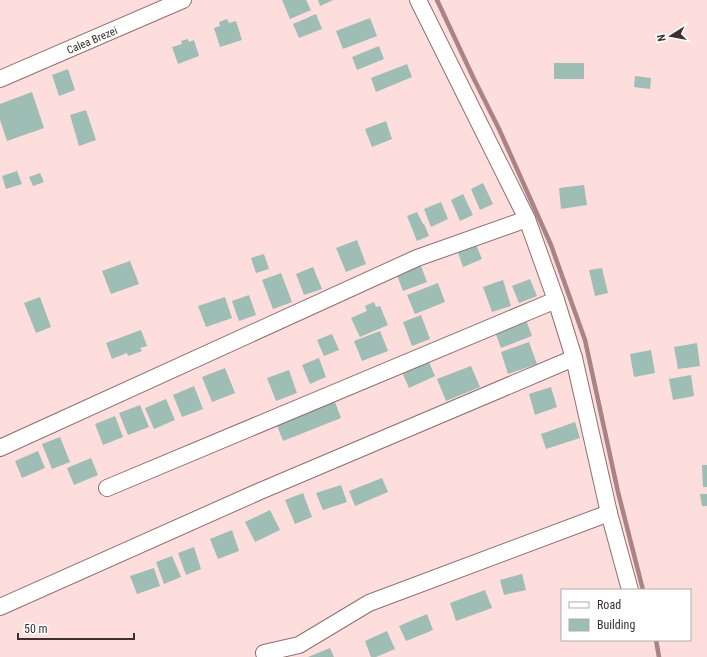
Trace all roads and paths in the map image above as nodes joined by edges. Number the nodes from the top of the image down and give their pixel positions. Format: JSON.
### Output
{"nodes":[{"id":1,"x":183,"y":0,"type":"edge"},
{"id":2,"x":418,"y":0,"type":"edge"},
{"id":3,"x":0,"y":79,"type":"edge"},
{"id":4,"x":527,"y":219,"type":"junction"},
{"id":5,"x":556,"y":300,"type":"junction"},
{"id":6,"x":574,"y":358,"type":"junction"},
{"id":7,"x":0,"y":448,"type":"edge"},
{"id":8,"x":107,"y":488,"type":"dead end"},
{"id":9,"x":609,"y":513,"type":"junction"},
{"id":10,"x":630,"y":589,"type":"edge"},
{"id":11,"x":0,"y":607,"type":"edge"},
{"id":12,"x":264,"y":653,"type":"dead end"}],
"edges":[{"from":1,"to":3,"type":"street","name":"Calea Brezei"},
{"from":2,"to":4,"type":"street"},
{"from":4,"to":5,"type":"street"},
{"from":4,"to":7,"type":"street"},
{"from":5,"to":6,"type":"street"},
{"from":5,"to":8,"type":"street"},
{"from":6,"to":9,"type":"street"},
{"from":6,"to":11,"type":"street"},
{"from":9,"to":10,"type":"street"},
{"from":9,"to":12,"type":"street"}]}
